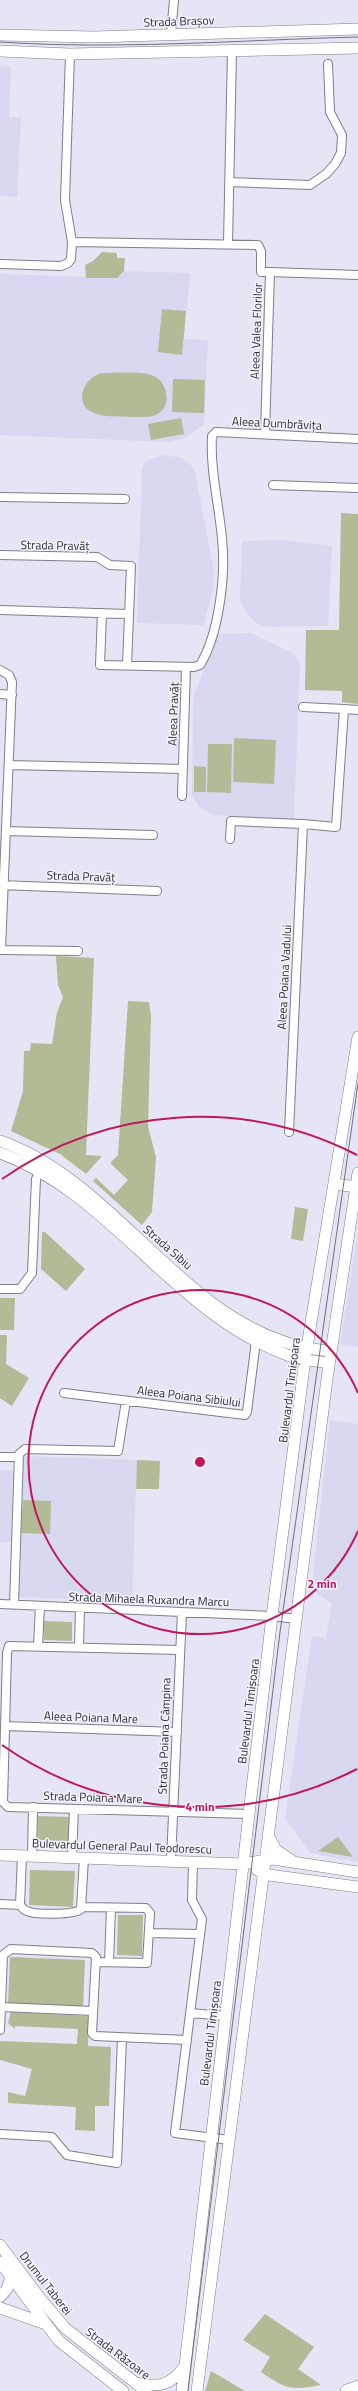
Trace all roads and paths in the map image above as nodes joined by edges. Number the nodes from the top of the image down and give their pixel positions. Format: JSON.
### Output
{"nodes":[{"id":1,"x":174,"y":0,"type":"edge"},
{"id":2,"x":358,"y":29,"type":"edge"},
{"id":3,"x":171,"y":34,"type":"junction"},
{"id":4,"x":0,"y":35,"type":"edge"},
{"id":5,"x":358,"y":48,"type":"edge"},
{"id":6,"x":232,"y":50,"type":"junction"},
{"id":7,"x":0,"y":51,"type":"edge"},
{"id":8,"x":70,"y":54,"type":"junction"},
{"id":9,"x":328,"y":64,"type":"dead end"},
{"id":10,"x":229,"y":182,"type":"junction"},
{"id":11,"x":72,"y":242,"type":"junction"},
{"id":12,"x":228,"y":243,"type":"junction"},
{"id":13,"x":0,"y":264,"type":"edge"},
{"id":14,"x":270,"y":272,"type":"junction"},
{"id":15,"x":358,"y":275,"type":"edge"},
{"id":16,"x":265,"y":433,"type":"junction"},
{"id":17,"x":358,"y":439,"type":"edge"},
{"id":18,"x":273,"y":485,"type":"dead end"},
{"id":19,"x":358,"y":488,"type":"edge"},
{"id":20,"x":0,"y":497,"type":"edge"},
{"id":21,"x":125,"y":499,"type":"dead end"},
{"id":22,"x":0,"y":555,"type":"edge"},
{"id":23,"x":0,"y":610,"type":"edge"},
{"id":24,"x":102,"y":614,"type":"junction"},
{"id":25,"x":129,"y":614,"type":"junction"},
{"id":26,"x":127,"y":666,"type":"junction"},
{"id":27,"x":186,"y":667,"type":"junction"},
{"id":28,"x":0,"y":670,"type":"edge"},
{"id":29,"x":0,"y":694,"type":"edge"},
{"id":30,"x":12,"y":695,"type":"junction"},
{"id":31,"x":303,"y":706,"type":"dead end"},
{"id":32,"x":344,"y":709,"type":"junction"},
{"id":33,"x":358,"y":710,"type":"edge"},
{"id":34,"x":9,"y":765,"type":"junction"},
{"id":35,"x":183,"y":769,"type":"junction"},
{"id":36,"x":182,"y":796,"type":"dead end"},
{"id":37,"x":303,"y":824,"type":"junction"},
{"id":38,"x":6,"y":831,"type":"junction"},
{"id":39,"x":153,"y":835,"type":"dead end"},
{"id":40,"x":230,"y":839,"type":"dead end"},
{"id":41,"x":0,"y":841,"type":"edge"},
{"id":42,"x":5,"y":849,"type":"junction"},
{"id":43,"x":2,"y":885,"type":"edge"},
{"id":44,"x":157,"y":891,"type":"dead end"},
{"id":45,"x":1,"y":950,"type":"edge"},
{"id":46,"x":78,"y":951,"type":"dead end"},
{"id":47,"x":358,"y":1037,"type":"edge"},
{"id":48,"x":289,"y":1132,"type":"dead end"},
{"id":49,"x":0,"y":1141,"type":"edge"},
{"id":50,"x":0,"y":1153,"type":"edge"},
{"id":51,"x":40,"y":1170,"type":"junction"},
{"id":52,"x":358,"y":1173,"type":"edge"},
{"id":53,"x":335,"y":1184,"type":"junction"},
{"id":54,"x":357,"y":1187,"type":"edge"},
{"id":55,"x":0,"y":1289,"type":"edge"},
{"id":56,"x":256,"y":1340,"type":"junction"},
{"id":57,"x":307,"y":1348,"type":"junction"},
{"id":58,"x":331,"y":1351,"type":"junction"},
{"id":59,"x":305,"y":1359,"type":"junction"},
{"id":60,"x":329,"y":1363,"type":"junction"},
{"id":61,"x":64,"y":1393,"type":"dead end"},
{"id":62,"x":126,"y":1400,"type":"junction"},
{"id":63,"x":0,"y":1457,"type":"edge"},
{"id":64,"x":18,"y":1457,"type":"junction"},
{"id":65,"x":0,"y":1604,"type":"edge"},
{"id":66,"x":14,"y":1605,"type":"junction"},
{"id":67,"x":40,"y":1606,"type":"junction"},
{"id":68,"x":80,"y":1608,"type":"junction"},
{"id":69,"x":182,"y":1612,"type":"junction"},
{"id":70,"x":272,"y":1616,"type":"junction"},
{"id":71,"x":296,"y":1619,"type":"junction"},
{"id":72,"x":38,"y":1646,"type":"junction"},
{"id":73,"x":79,"y":1647,"type":"junction"},
{"id":74,"x":180,"y":1650,"type":"junction"},
{"id":75,"x":5,"y":1726,"type":"junction"},
{"id":76,"x":177,"y":1732,"type":"junction"},
{"id":77,"x":33,"y":1807,"type":"junction"},
{"id":78,"x":74,"y":1809,"type":"junction"},
{"id":79,"x":173,"y":1812,"type":"junction"},
{"id":80,"x":249,"y":1814,"type":"junction"},
{"id":81,"x":268,"y":1835,"type":"junction"},
{"id":82,"x":0,"y":1854,"type":"edge"},
{"id":83,"x":27,"y":1856,"type":"junction"},
{"id":84,"x":72,"y":1857,"type":"junction"},
{"id":85,"x":84,"y":1858,"type":"junction"},
{"id":86,"x":265,"y":1860,"type":"junction"},
{"id":87,"x":171,"y":1861,"type":"junction"},
{"id":88,"x":193,"y":1862,"type":"junction"},
{"id":89,"x":293,"y":1862,"type":"junction"},
{"id":90,"x":243,"y":1864,"type":"junction"},
{"id":91,"x":263,"y":1872,"type":"junction"},
{"id":92,"x":358,"y":1872,"type":"edge"},
{"id":93,"x":358,"y":1887,"type":"edge"},
{"id":94,"x":0,"y":1904,"type":"edge"},
{"id":95,"x":20,"y":1904,"type":"junction"},
{"id":96,"x":82,"y":1907,"type":"junction"},
{"id":97,"x":111,"y":1908,"type":"junction"},
{"id":98,"x":149,"y":1933,"type":"junction"},
{"id":99,"x":200,"y":1934,"type":"junction"},
{"id":100,"x":2,"y":1959,"type":"edge"},
{"id":101,"x":96,"y":1962,"type":"junction"},
{"id":102,"x":109,"y":1962,"type":"junction"},
{"id":103,"x":1,"y":1996,"type":"edge"},
{"id":104,"x":1,"y":2007,"type":"junction"},
{"id":105,"x":94,"y":2011,"type":"junction"},
{"id":106,"x":190,"y":2013,"type":"junction"},
{"id":107,"x":226,"y":2016,"type":"junction"},
{"id":108,"x":0,"y":2030,"type":"edge"},
{"id":109,"x":122,"y":2038,"type":"junction"},
{"id":110,"x":187,"y":2040,"type":"junction"},
{"id":111,"x":0,"y":2134,"type":"edge"},
{"id":112,"x":212,"y":2137,"type":"junction"},
{"id":113,"x":229,"y":2140,"type":"junction"},
{"id":114,"x":0,"y":2244,"type":"edge"},
{"id":115,"x":0,"y":2262,"type":"edge"},
{"id":116,"x":11,"y":2277,"type":"junction"},
{"id":117,"x":0,"y":2297,"type":"edge"},
{"id":118,"x":0,"y":2308,"type":"edge"},
{"id":119,"x":46,"y":2324,"type":"junction"},
{"id":120,"x":74,"y":2336,"type":"junction"},
{"id":121,"x":185,"y":2366,"type":"junction"},
{"id":122,"x":135,"y":2382,"type":"junction"},
{"id":123,"x":358,"y":2387,"type":"edge"},
{"id":124,"x":123,"y":2391,"type":"edge"},
{"id":125,"x":146,"y":2391,"type":"edge"},
{"id":126,"x":182,"y":2391,"type":"edge"},
{"id":127,"x":197,"y":2391,"type":"edge"},
{"id":128,"x":347,"y":2391,"type":"edge"}],
"edges":[{"from":1,"to":3,"type":"street"},
{"from":2,"to":3,"type":"main road","name":"Strada Brașov"},
{"from":3,"to":4,"type":"main road","name":"Strada Brașov"},
{"from":5,"to":6,"type":"main road"},
{"from":6,"to":8,"type":"main road"},
{"from":6,"to":10,"type":"street"},
{"from":7,"to":8,"type":"main road"},
{"from":8,"to":11,"type":"street"},
{"from":9,"to":10,"type":"street"},
{"from":10,"to":12,"type":"street"},
{"from":11,"to":12,"type":"street","name":"Aleea Valea Florilor"},
{"from":11,"to":13,"type":"street"},
{"from":12,"to":14,"type":"street","name":"Aleea Valea Florilor"},
{"from":14,"to":15,"type":"street"},
{"from":14,"to":16,"type":"street","name":"Aleea Valea Florilor"},
{"from":16,"to":17,"type":"street","name":"Aleea Dumbrăvița"},
{"from":16,"to":27,"type":"street","name":"Aleea Dumbrăvița"},
{"from":18,"to":19,"type":"street"},
{"from":20,"to":21,"type":"street"},
{"from":22,"to":25,"type":"street","name":"Strada Pravăț"},
{"from":23,"to":24,"type":"street"},
{"from":24,"to":25,"type":"street"},
{"from":24,"to":26,"type":"street","name":"Aleea Pravăț"},
{"from":25,"to":26,"type":"street"},
{"from":26,"to":27,"type":"street","name":"Aleea Pravăț"},
{"from":27,"to":35,"type":"street","name":"Aleea Pravăț"},
{"from":28,"to":30,"type":"street"},
{"from":29,"to":30,"type":"street"},
{"from":30,"to":34,"type":"street"},
{"from":31,"to":32,"type":"street"},
{"from":32,"to":33,"type":"street"},
{"from":32,"to":37,"type":"street"},
{"from":34,"to":35,"type":"street"},
{"from":34,"to":38,"type":"street"},
{"from":35,"to":36,"type":"street","name":"Aleea Pravăț"},
{"from":37,"to":40,"type":"street"},
{"from":37,"to":48,"type":"street","name":"Aleea Poiana Vadului"},
{"from":38,"to":39,"type":"street"},
{"from":38,"to":42,"type":"street"},
{"from":41,"to":42,"type":"street"},
{"from":42,"to":43,"type":"street"},
{"from":43,"to":44,"type":"street","name":"Strada Pravăț"},
{"from":43,"to":45,"type":"street"},
{"from":45,"to":46,"type":"street"},
{"from":47,"to":53,"type":"main road","name":"Bulevardul Timișoara"},
{"from":49,"to":57,"type":"main road","name":"Strada Sibiu"},
{"from":50,"to":51,"type":"main road","name":"Strada Sibiu"},
{"from":51,"to":55,"type":"street"},
{"from":51,"to":56,"type":"main road","name":"Strada Sibiu"},
{"from":52,"to":54,"type":"main road"},
{"from":53,"to":54,"type":"main road"},
{"from":53,"to":57,"type":"main road","name":"Bulevardul Timișoara"},
{"from":54,"to":58,"type":"main road"},
{"from":56,"to":59,"type":"main road","name":"Strada Sibiu"},
{"from":56,"to":62,"type":"street","name":"Aleea Poiana Sibiului"},
{"from":57,"to":58,"type":"main road","name":"Strada Sibiu"},
{"from":57,"to":59,"type":"main road","name":"Bulevardul Timișoara"},
{"from":58,"to":60,"type":"main road"},
{"from":59,"to":60,"type":"main road","name":"Strada Sibiu"},
{"from":59,"to":70,"type":"main road","name":"Bulevardul Timișoara"},
{"from":60,"to":71,"type":"main road"},
{"from":61,"to":62,"type":"street","name":"Aleea Poiana Sibiului"},
{"from":62,"to":64,"type":"street","name":"Aleea Poiana Sibiului"},
{"from":63,"to":64,"type":"street","name":"Aleea Poiana Sibiului"},
{"from":64,"to":66,"type":"street"},
{"from":65,"to":66,"type":"street","name":"Strada Mihaela Ruxandra Marcu"},
{"from":66,"to":67,"type":"street","name":"Strada Mihaela Ruxandra Marcu"},
{"from":67,"to":68,"type":"street","name":"Strada Mihaela Ruxandra Marcu"},
{"from":67,"to":72,"type":"street"},
{"from":68,"to":69,"type":"street","name":"Strada Mihaela Ruxandra Marcu"},
{"from":68,"to":73,"type":"street"},
{"from":69,"to":70,"type":"street","name":"Strada Mihaela Ruxandra Marcu"},
{"from":69,"to":74,"type":"street","name":"Strada Poiana Câmpina"},
{"from":70,"to":71,"type":"street","name":"Strada Mihaela Ruxandra Marcu"},
{"from":70,"to":80,"type":"main road","name":"Bulevardul Timișoara"},
{"from":71,"to":81,"type":"main road"},
{"from":72,"to":73,"type":"street","name":"Strada Poiana Mare"},
{"from":72,"to":75,"type":"street","name":"Strada Poiana Mare"},
{"from":73,"to":74,"type":"street","name":"Strada Poiana Mare"},
{"from":74,"to":76,"type":"street","name":"Strada Poiana Câmpina"},
{"from":75,"to":76,"type":"street","name":"Aleea Poiana Mare"},
{"from":75,"to":77,"type":"street","name":"Strada Poiana Mare"},
{"from":76,"to":79,"type":"street","name":"Strada Poiana Câmpina"},
{"from":77,"to":78,"type":"street","name":"Strada Poiana Mare"},
{"from":77,"to":83,"type":"street","name":"Strada Poiana Mare"},
{"from":78,"to":79,"type":"street","name":"Strada Poiana Mare"},
{"from":78,"to":84,"type":"street"},
{"from":79,"to":80,"type":"street","name":"Strada Poiana Mare"},
{"from":79,"to":87,"type":"street","name":"Strada Poiana Câmpina"},
{"from":80,"to":90,"type":"main road","name":"Bulevardul Timișoara"},
{"from":81,"to":86,"type":"main road"},
{"from":81,"to":89,"type":"main road"},
{"from":82,"to":83,"type":"main road","name":"Bulevardul General Paul Teodorescu"},
{"from":83,"to":84,"type":"main road","name":"Bulevardul General Paul Teodorescu"},
{"from":83,"to":95,"type":"street","name":"Strada Poiana Mare"},
{"from":84,"to":85,"type":"main road","name":"Bulevardul General Paul Teodorescu"},
{"from":85,"to":87,"type":"main road","name":"Bulevardul General Paul Teodorescu"},
{"from":85,"to":96,"type":"street"},
{"from":86,"to":89,"type":"main road","name":"Bulevardul General Paul Teodorescu"},
{"from":86,"to":90,"type":"main road","name":"Bulevardul General Paul Teodorescu"},
{"from":86,"to":91,"type":"main road"},
{"from":87,"to":88,"type":"main road","name":"Bulevardul General Paul Teodorescu"},
{"from":88,"to":90,"type":"main road","name":"Bulevardul General Paul Teodorescu"},
{"from":88,"to":99,"type":"street"},
{"from":89,"to":92,"type":"main road","name":"Bulevardul General Paul Teodorescu"},
{"from":90,"to":91,"type":"main road","name":"Bulevardul General Paul Teodorescu"},
{"from":90,"to":107,"type":"main road","name":"Bulevardul Timișoara"},
{"from":91,"to":93,"type":"main road","name":"Bulevardul General Paul Teodorescu"},
{"from":91,"to":113,"type":"main road"},
{"from":94,"to":95,"type":"street"},
{"from":95,"to":96,"type":"street"},
{"from":96,"to":97,"type":"street"},
{"from":97,"to":98,"type":"street"},
{"from":97,"to":102,"type":"street"},
{"from":98,"to":99,"type":"street"},
{"from":98,"to":102,"type":"street"},
{"from":99,"to":106,"type":"street"},
{"from":100,"to":101,"type":"street"},
{"from":100,"to":103,"type":"street"},
{"from":101,"to":102,"type":"street"},
{"from":101,"to":105,"type":"street"},
{"from":103,"to":104,"type":"street"},
{"from":104,"to":105,"type":"street"},
{"from":104,"to":108,"type":"street"},
{"from":105,"to":109,"type":"street"},
{"from":106,"to":107,"type":"street"},
{"from":106,"to":110,"type":"street"},
{"from":107,"to":112,"type":"main road","name":"Bulevardul Timișoara"},
{"from":109,"to":110,"type":"street"},
{"from":109,"to":111,"type":"street"},
{"from":110,"to":112,"type":"street"},
{"from":112,"to":113,"type":"street"},
{"from":112,"to":121,"type":"main road","name":"Bulevardul Timișoara"},
{"from":113,"to":127,"type":"main road"},
{"from":114,"to":120,"type":"main road","name":"Drumul Taberei"},
{"from":115,"to":116,"type":"main road","name":"Drumul Taberei"},
{"from":116,"to":117,"type":"main road"},
{"from":116,"to":119,"type":"main road","name":"Drumul Taberei"},
{"from":118,"to":119,"type":"main road"},
{"from":119,"to":120,"type":"main road"},
{"from":119,"to":124,"type":"main road"},
{"from":120,"to":122,"type":"main road","name":"Strada Răzoare"},
{"from":121,"to":122,"type":"main road"},
{"from":121,"to":126,"type":"main road","name":"Bulevardul Timișoara"},
{"from":122,"to":125,"type":"main road","name":"Strada Răzoare"},
{"from":123,"to":128,"type":"main road"}]}
